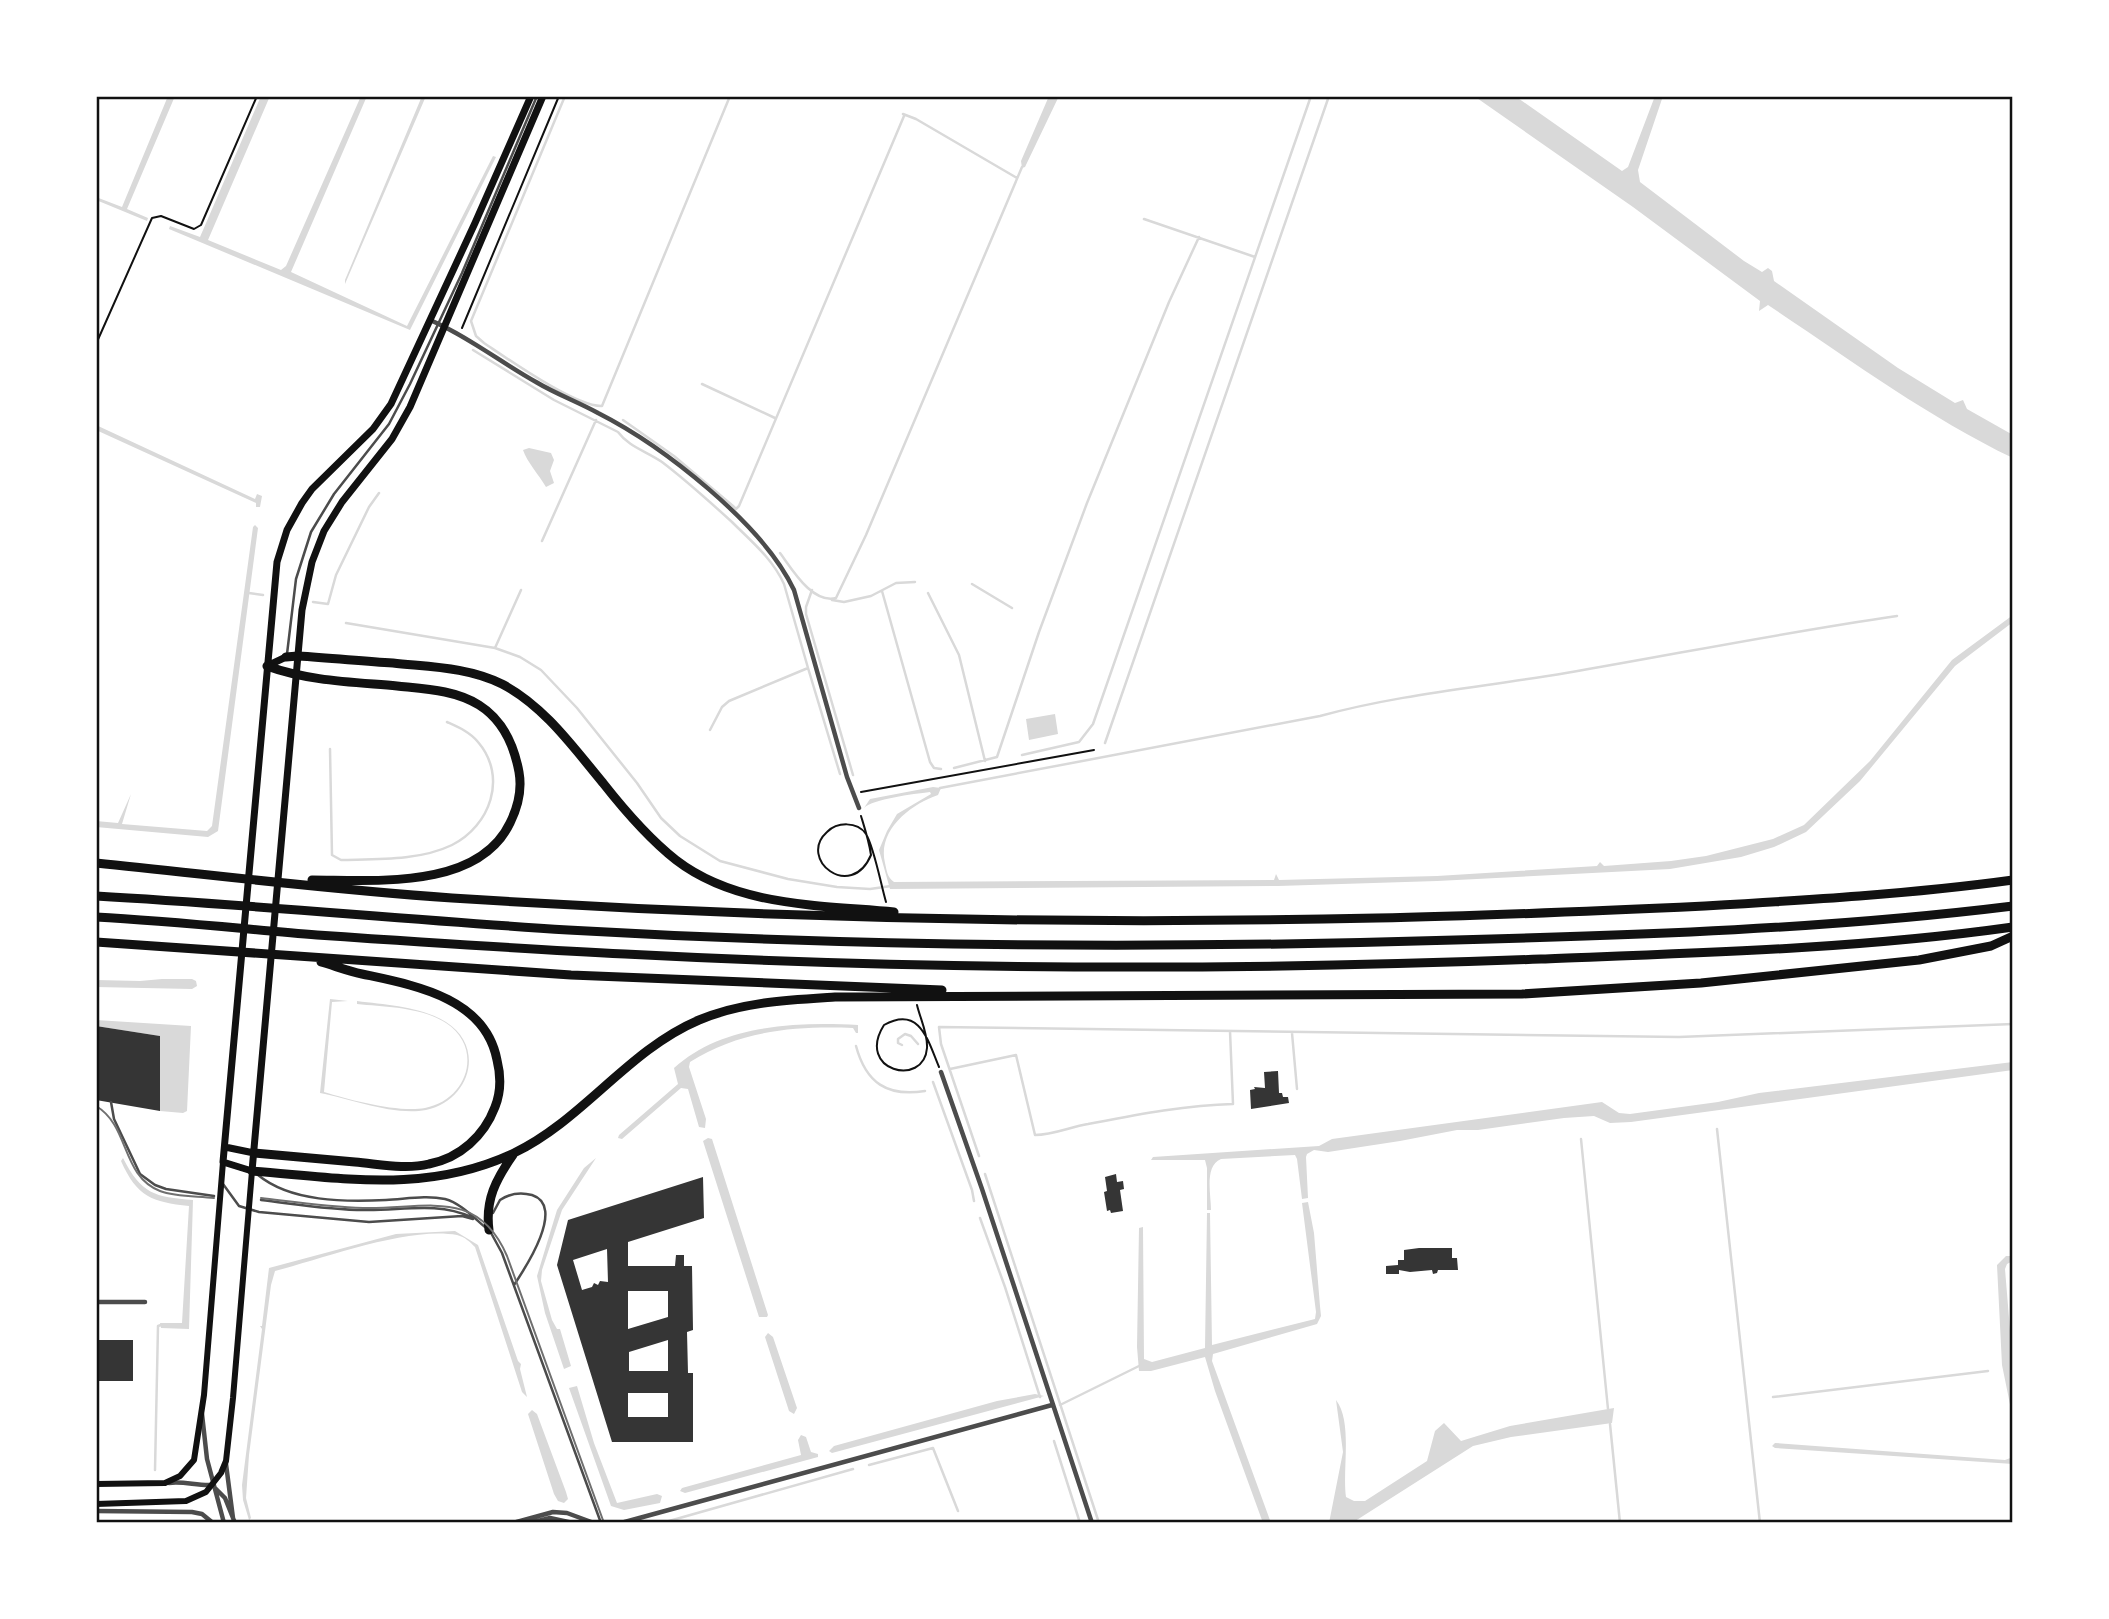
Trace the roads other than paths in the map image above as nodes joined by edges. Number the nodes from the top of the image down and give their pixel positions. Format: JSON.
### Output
{"nodes":[{"id":1,"x":531,"y":96,"type":"edge"},
{"id":2,"x":537,"y":96,"type":"edge"},
{"id":3,"x":543,"y":96,"type":"edge"},
{"id":4,"x":430,"y":320,"type":"junction"},
{"id":5,"x":442,"y":325,"type":"junction"},
{"id":6,"x":298,"y":656,"type":"junction"},
{"id":7,"x":286,"y":657,"type":"junction"},
{"id":8,"x":267,"y":666,"type":"junction"},
{"id":9,"x":296,"y":676,"type":"junction"},
{"id":10,"x":859,"y":808,"type":"road end"},
{"id":11,"x":96,"y":863,"type":"edge"},
{"id":12,"x":254,"y":879,"type":"junction"},
{"id":13,"x":2013,"y":880,"type":"edge"},
{"id":14,"x":96,"y":896,"type":"edge"},
{"id":15,"x":2013,"y":906,"type":"edge"},
{"id":16,"x":96,"y":917,"type":"edge"},
{"id":17,"x":963,"y":920,"type":"junction"},
{"id":18,"x":2013,"y":927,"type":"edge"},
{"id":19,"x":2013,"y":936,"type":"edge"},
{"id":20,"x":96,"y":942,"type":"edge"},
{"id":21,"x":299,"y":956,"type":"junction"},
{"id":22,"x":1049,"y":995,"type":"junction"},
{"id":23,"x":941,"y":1072,"type":"road end"},
{"id":24,"x":111,"y":1102,"type":"dead end"},
{"id":25,"x":225,"y":1147,"type":"junction"},
{"id":26,"x":254,"y":1153,"type":"junction"},
{"id":27,"x":514,"y":1153,"type":"junction"},
{"id":28,"x":223,"y":1163,"type":"junction"},
{"id":29,"x":252,"y":1171,"type":"junction"},
{"id":30,"x":222,"y":1182,"type":"junction"},
{"id":31,"x":214,"y":1196,"type":"dead end"},
{"id":32,"x":261,"y":1200,"type":"dead end"},
{"id":33,"x":249,"y":1209,"type":"junction"},
{"id":34,"x":477,"y":1220,"type":"junction"},
{"id":35,"x":489,"y":1230,"type":"junction"},
{"id":36,"x":514,"y":1285,"type":"junction"},
{"id":37,"x":96,"y":1302,"type":"edge"},
{"id":38,"x":145,"y":1302,"type":"dead end"},
{"id":39,"x":1052,"y":1405,"type":"junction"},
{"id":40,"x":202,"y":1411,"type":"junction"},
{"id":41,"x":226,"y":1461,"type":"junction"},
{"id":42,"x":164,"y":1483,"type":"junction"},
{"id":43,"x":96,"y":1484,"type":"edge"},
{"id":44,"x":213,"y":1485,"type":"junction"},
{"id":45,"x":96,"y":1504,"type":"edge"},
{"id":46,"x":96,"y":1511,"type":"edge"},
{"id":47,"x":541,"y":1517,"type":"junction"},
{"id":48,"x":234,"y":1520,"type":"edge"},
{"id":49,"x":584,"y":1521,"type":"edge"},
{"id":50,"x":214,"y":1523,"type":"edge"},
{"id":51,"x":224,"y":1523,"type":"edge"},
{"id":52,"x":513,"y":1523,"type":"edge"},
{"id":53,"x":530,"y":1523,"type":"edge"},
{"id":54,"x":573,"y":1523,"type":"edge"},
{"id":55,"x":594,"y":1523,"type":"edge"},
{"id":56,"x":601,"y":1523,"type":"edge"},
{"id":57,"x":621,"y":1523,"type":"edge"},
{"id":58,"x":1092,"y":1523,"type":"edge"}],
"edges":[{"from":1,"to":4,"type":"main road"},
{"from":2,"to":5,"type":"lane"},
{"from":3,"to":5,"type":"main road"},
{"from":4,"to":5,"type":"street"},
{"from":4,"to":8,"type":"main road"},
{"from":5,"to":6,"type":"main road"},
{"from":5,"to":7,"type":"lane"},
{"from":5,"to":10,"type":"street"},
{"from":6,"to":7,"type":"highway"},
{"from":6,"to":9,"type":"main road"},
{"from":6,"to":17,"type":"highway"},
{"from":7,"to":8,"type":"main road"},
{"from":7,"to":9,"type":"lane"},
{"from":8,"to":9,"type":"highway"},
{"from":8,"to":25,"type":"main road"},
{"from":9,"to":12,"type":"highway"},
{"from":9,"to":26,"type":"main road"},
{"from":11,"to":12,"type":"highway"},
{"from":12,"to":17,"type":"highway"},
{"from":13,"to":17,"type":"highway"},
{"from":14,"to":15,"type":"highway"},
{"from":16,"to":18,"type":"highway"},
{"from":19,"to":22,"type":"highway"},
{"from":20,"to":21,"type":"highway"},
{"from":21,"to":22,"type":"highway"},
{"from":21,"to":26,"type":"highway"},
{"from":22,"to":27,"type":"highway"},
{"from":23,"to":39,"type":"street"},
{"from":24,"to":31,"type":"lane"},
{"from":25,"to":26,"type":"main road"},
{"from":25,"to":28,"type":"main road"},
{"from":26,"to":29,"type":"main road"},
{"from":27,"to":29,"type":"highway"},
{"from":27,"to":35,"type":"highway"},
{"from":28,"to":29,"type":"main road"},
{"from":28,"to":30,"type":"main road"},
{"from":29,"to":33,"type":"main road"},
{"from":29,"to":34,"type":"lane"},
{"from":30,"to":33,"type":"lane"},
{"from":30,"to":40,"type":"main road"},
{"from":32,"to":34,"type":"lane"},
{"from":33,"to":34,"type":"lane"},
{"from":33,"to":41,"type":"main road"},
{"from":34,"to":35,"type":"lane"},
{"from":35,"to":36,"type":"lane"},
{"from":35,"to":36,"type":"lane"},
{"from":36,"to":56,"type":"lane"},
{"from":37,"to":38,"type":"street"},
{"from":39,"to":57,"type":"street"},
{"from":39,"to":58,"type":"street"},
{"from":40,"to":42,"type":"main road"},
{"from":40,"to":44,"type":"street"},
{"from":41,"to":44,"type":"main road"},
{"from":41,"to":48,"type":"street"},
{"from":42,"to":43,"type":"main road"},
{"from":42,"to":44,"type":"street"},
{"from":44,"to":45,"type":"main road"},
{"from":44,"to":48,"type":"street"},
{"from":44,"to":51,"type":"street"},
{"from":46,"to":50,"type":"street"},
{"from":47,"to":49,"type":"street"},
{"from":47,"to":52,"type":"street"},
{"from":47,"to":53,"type":"street"},
{"from":47,"to":54,"type":"street"},
{"from":49,"to":55,"type":"street"}]}
